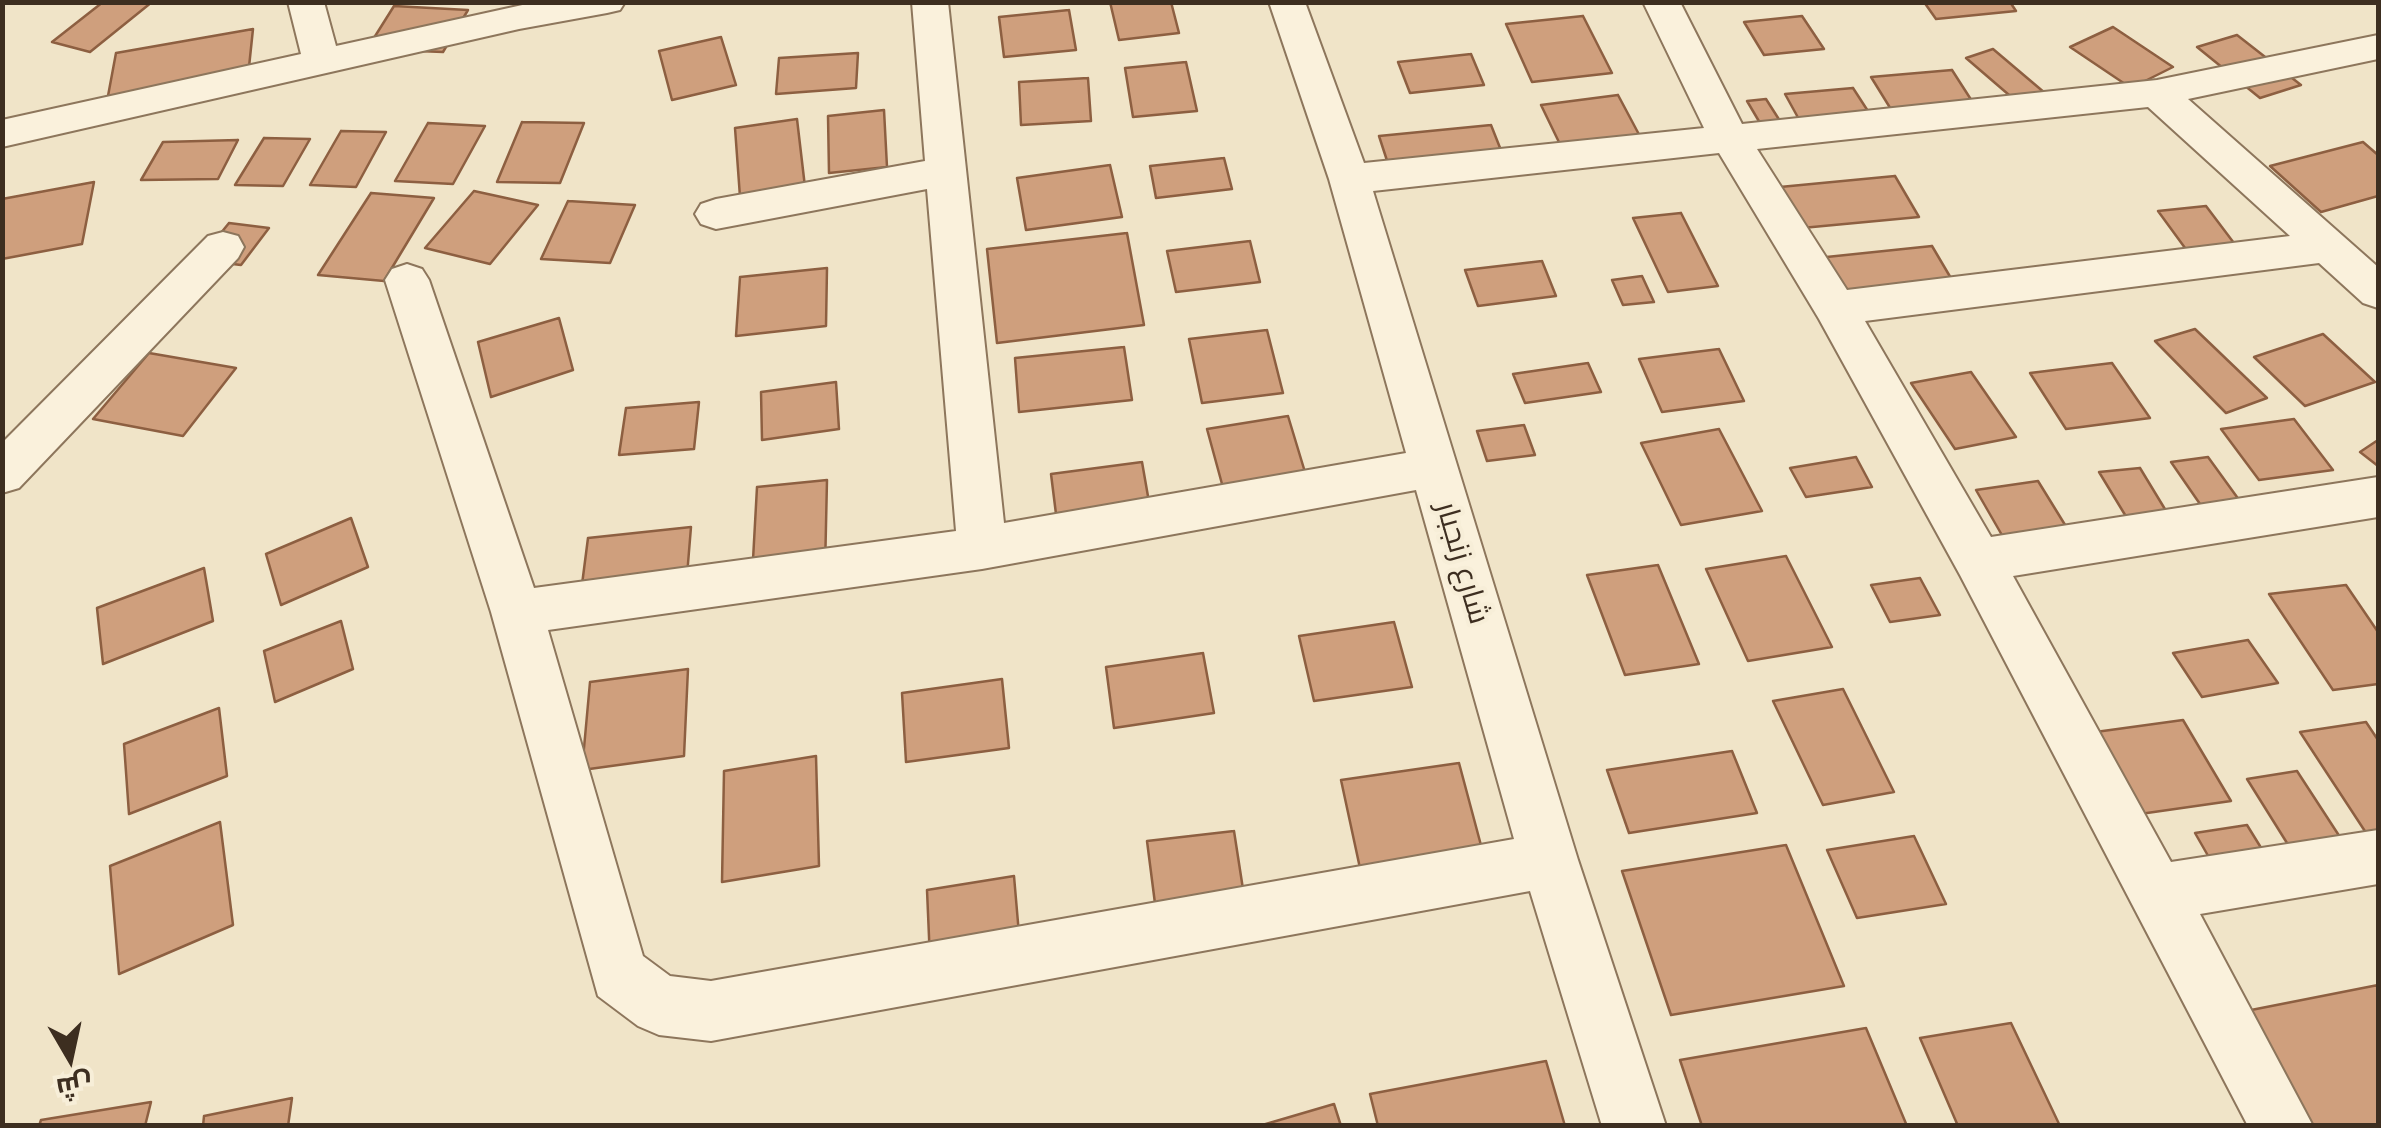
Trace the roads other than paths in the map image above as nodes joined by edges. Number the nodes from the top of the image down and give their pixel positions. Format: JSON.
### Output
{"nodes":[{"id":1,"x":306,"y":2,"type":"edge"},
{"id":2,"x":607,"y":2,"type":"edge"},
{"id":3,"x":930,"y":2,"type":"edge"},
{"id":4,"x":1287,"y":2,"type":"edge"},
{"id":5,"x":1661,"y":2,"type":"edge"},
{"id":6,"x":2378,"y":48,"type":"edge"},
{"id":7,"x":322,"y":62,"type":"junction"},
{"id":8,"x":2158,"y":93,"type":"junction"},
{"id":9,"x":2,"y":134,"type":"edge"},
{"id":10,"x":1730,"y":139,"type":"junction"},
{"id":11,"x":948,"y":171,"type":"junction"},
{"id":12,"x":1348,"y":179,"type":"junction"},
{"id":13,"x":716,"y":214,"type":"dead end"},
{"id":14,"x":224,"y":247,"type":"dead end"},
{"id":15,"x":2328,"y":247,"type":"junction"},
{"id":16,"x":407,"y":280,"type":"dead end"},
{"id":17,"x":2378,"y":292,"type":"edge"},
{"id":18,"x":1835,"y":308,"type":"junction"},
{"id":19,"x":1434,"y":467,"type":"junction"},
{"id":20,"x":2,"y":474,"type":"edge"},
{"id":21,"x":2378,"y":497,"type":"edge"},
{"id":22,"x":982,"y":548,"type":"junction"},
{"id":23,"x":1978,"y":560,"type":"junction"},
{"id":24,"x":518,"y":612,"type":"junction"},
{"id":25,"x":2378,"y":857,"type":"edge"},
{"id":26,"x":1550,"y":860,"type":"junction"},
{"id":27,"x":2156,"y":892,"type":"junction"},
{"id":28,"x":1634,"y":1126,"type":"edge"},
{"id":29,"x":2282,"y":1126,"type":"edge"}],
"edges":[{"from":1,"to":7,"type":"street"},
{"from":2,"to":7,"type":"street"},
{"from":3,"to":11,"type":"street"},
{"from":4,"to":12,"type":"street","name":"شارع زنجبار"},
{"from":5,"to":10,"type":"street"},
{"from":6,"to":8,"type":"street"},
{"from":7,"to":9,"type":"street"},
{"from":8,"to":10,"type":"street"},
{"from":8,"to":15,"type":"street"},
{"from":10,"to":12,"type":"street"},
{"from":10,"to":18,"type":"street"},
{"from":11,"to":13,"type":"street"},
{"from":11,"to":22,"type":"street"},
{"from":12,"to":19,"type":"street","name":"شارع زنجبار"},
{"from":14,"to":20,"type":"street"},
{"from":15,"to":17,"type":"street"},
{"from":15,"to":18,"type":"street"},
{"from":16,"to":24,"type":"street"},
{"from":18,"to":23,"type":"street"},
{"from":19,"to":22,"type":"street"},
{"from":19,"to":26,"type":"street","name":"شارع زنجبار"},
{"from":21,"to":23,"type":"street"},
{"from":22,"to":24,"type":"street"},
{"from":23,"to":27,"type":"street"},
{"from":24,"to":26,"type":"street"},
{"from":25,"to":27,"type":"street"},
{"from":26,"to":28,"type":"street","name":"شارع زنجبار"},
{"from":27,"to":29,"type":"street"}]}
